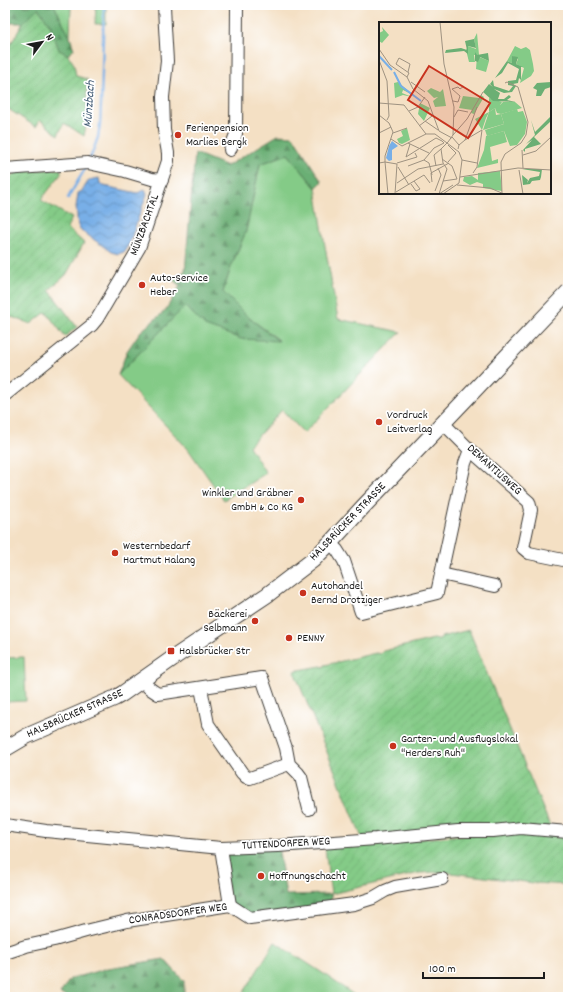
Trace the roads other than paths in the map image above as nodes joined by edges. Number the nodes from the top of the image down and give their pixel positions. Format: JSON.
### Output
{"nodes":[{"id":1,"x":164,"y":5,"type":"edge"},
{"id":2,"x":237,"y":5,"type":"edge"},
{"id":3,"x":230,"y":150,"type":"dead end"},
{"id":4,"x":5,"y":168,"type":"edge"},
{"id":5,"x":162,"y":180,"type":"junction"},
{"id":6,"x":568,"y":292,"type":"edge"},
{"id":7,"x":5,"y":395,"type":"edge"},
{"id":8,"x":443,"y":423,"type":"junction"},
{"id":9,"x":470,"y":450,"type":"junction"},
{"id":10,"x":330,"y":543,"type":"junction"},
{"id":11,"x":568,"y":561,"type":"edge"},
{"id":12,"x":441,"y":574,"type":"junction"},
{"id":13,"x":495,"y":586,"type":"dead end"},
{"id":14,"x":142,"y":680,"type":"junction"},
{"id":15,"x":201,"y":688,"type":"junction"},
{"id":16,"x":5,"y":749,"type":"edge"},
{"id":17,"x":289,"y":764,"type":"junction"},
{"id":18,"x":309,"y":809,"type":"dead end"},
{"id":19,"x":5,"y":825,"type":"edge"},
{"id":20,"x":568,"y":832,"type":"edge"},
{"id":21,"x":221,"y":848,"type":"junction"},
{"id":22,"x":442,"y":879,"type":"dead end"},
{"id":23,"x":230,"y":905,"type":"junction"},
{"id":24,"x":5,"y":953,"type":"edge"}],
"edges":[{"from":1,"to":5,"type":"street","name":"MÜNZBACHTAL"},
{"from":2,"to":3,"type":"street"},
{"from":4,"to":5,"type":"street"},
{"from":5,"to":7,"type":"street","name":"MÜNZBACHTAL"},
{"from":6,"to":8,"type":"main road","name":"HALSBRÜCKER STRASSE"},
{"from":8,"to":9,"type":"street","name":"DEMANTIUSWEG"},
{"from":8,"to":10,"type":"main road","name":"HALSBRÜCKER STRASSE"},
{"from":9,"to":11,"type":"street","name":"DEMANTIUSWEG"},
{"from":9,"to":12,"type":"street"},
{"from":10,"to":12,"type":"street"},
{"from":10,"to":14,"type":"main road","name":"HALSBRÜCKER STRASSE"},
{"from":12,"to":13,"type":"street"},
{"from":14,"to":15,"type":"street"},
{"from":14,"to":16,"type":"main road","name":"HALSBRÜCKER STRASSE"},
{"from":15,"to":17,"type":"street"},
{"from":15,"to":17,"type":"street"},
{"from":17,"to":18,"type":"street"},
{"from":19,"to":21,"type":"street","name":"TUTTENDORFER WEG"},
{"from":20,"to":21,"type":"street","name":"TUTTENDORFER WEG"},
{"from":21,"to":23,"type":"street"},
{"from":22,"to":23,"type":"street","name":"CONRADSDORFER WEG"},
{"from":23,"to":24,"type":"street","name":"CONRADSDORFER WEG"}]}
